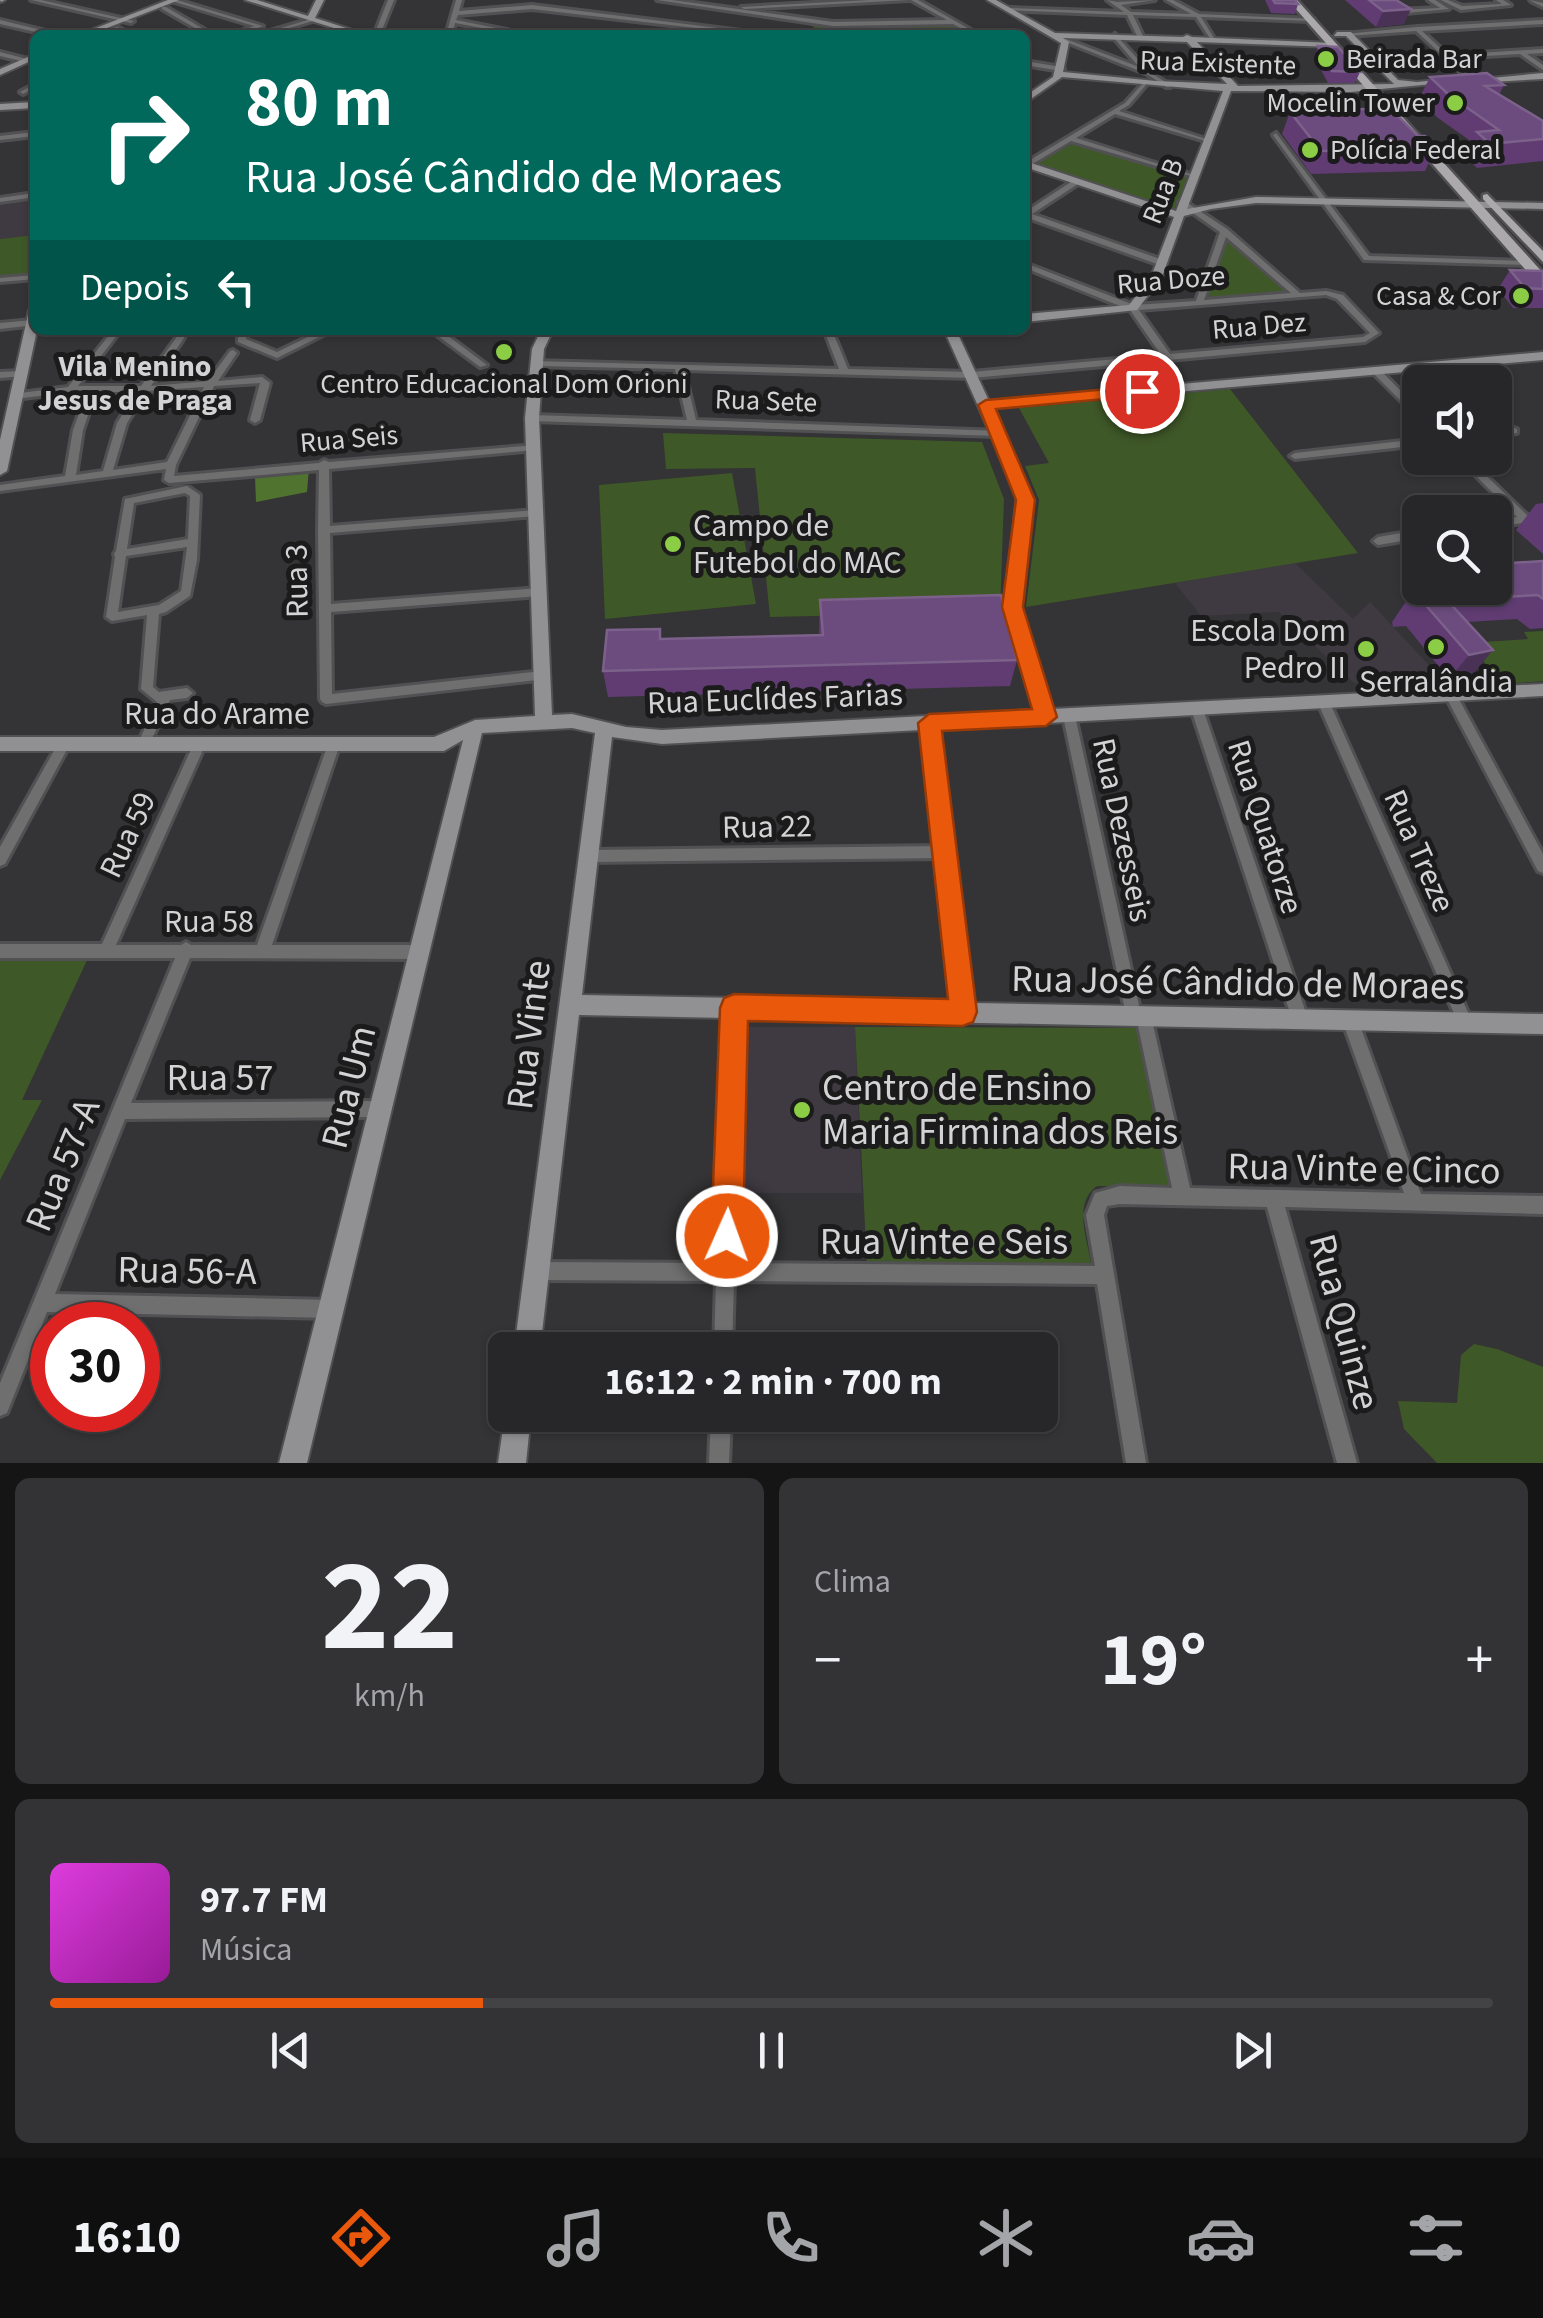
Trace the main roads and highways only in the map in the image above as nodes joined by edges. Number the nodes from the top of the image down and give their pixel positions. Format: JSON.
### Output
{"nodes":[{"id":1,"x":1292,"y":0,"type":"edge"},
{"id":2,"x":1304,"y":0,"type":"edge"},
{"id":3,"x":1340,"y":38,"type":"junction"},
{"id":4,"x":1489,"y":209,"type":"junction"},
{"id":5,"x":1543,"y":258,"type":"edge"},
{"id":6,"x":1543,"y":281,"type":"edge"}],
"edges":[{"from":1,"to":3,"type":"main road"},
{"from":2,"to":3,"type":"main road"},
{"from":3,"to":4,"type":"main road"},
{"from":3,"to":4,"type":"main road"},
{"from":4,"to":5,"type":"main road"},
{"from":4,"to":6,"type":"main road"}]}
